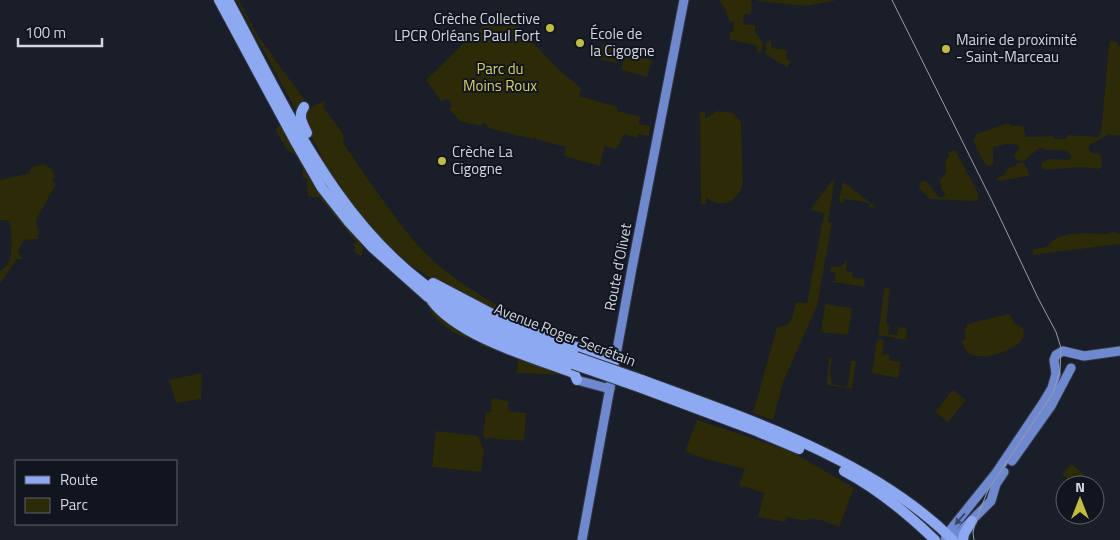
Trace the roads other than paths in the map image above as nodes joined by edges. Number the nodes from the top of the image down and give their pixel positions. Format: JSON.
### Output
{"nodes":[{"id":1,"x":219,"y":0,"type":"edge"},
{"id":2,"x":228,"y":0,"type":"edge"},
{"id":3,"x":684,"y":0,"type":"edge"},
{"id":4,"x":304,"y":107,"type":"dead end"},
{"id":5,"x":323,"y":173,"type":"junction"},
{"id":6,"x":334,"y":205,"type":"junction"},
{"id":7,"x":366,"y":254,"type":"dead end"},
{"id":8,"x":398,"y":262,"type":"junction"},
{"id":9,"x":428,"y":297,"type":"junction"},
{"id":10,"x":1120,"y":351,"type":"edge"},
{"id":11,"x":1072,"y":354,"type":"junction"},
{"id":12,"x":1095,"y":355,"type":"junction"},
{"id":13,"x":615,"y":360,"type":"junction"},
{"id":14,"x":575,"y":361,"type":"junction"},
{"id":15,"x":1055,"y":364,"type":"junction"},
{"id":16,"x":1072,"y":367,"type":"junction"},
{"id":17,"x":577,"y":380,"type":"joint"},
{"id":18,"x":640,"y":384,"type":"junction"},
{"id":19,"x":610,"y":388,"type":"junction"},
{"id":20,"x":868,"y":486,"type":"junction"},
{"id":21,"x":980,"y":496,"type":"junction"},
{"id":22,"x":991,"y":501,"type":"junction"},
{"id":23,"x":972,"y":521,"type":"junction"},
{"id":24,"x":949,"y":539,"type":"edge"},
{"id":25,"x":582,"y":540,"type":"edge"},
{"id":26,"x":935,"y":540,"type":"edge"},
{"id":27,"x":963,"y":540,"type":"edge"}],
"edges":[{"from":1,"to":6,"type":"main road","name":"Avenue Roger Secrétain"},
{"from":2,"to":5,"type":"main road","name":"Avenue Roger Secrétain"},
{"from":3,"to":13,"type":"main road","name":"Route d'Olivet"},
{"from":4,"to":5,"type":"main road"},
{"from":5,"to":8,"type":"main road","name":"Avenue Roger Secrétain"},
{"from":6,"to":7,"type":"main road"},
{"from":6,"to":9,"type":"main road","name":"Avenue Roger Secrétain"},
{"from":8,"to":13,"type":"main road"},
{"from":8,"to":14,"type":"main road","name":"Avenue Roger Secrétain"},
{"from":9,"to":14,"type":"main road","name":"Avenue Roger Secrétain"},
{"from":9,"to":17,"type":"main road"},
{"from":10,"to":12,"type":"main road"},
{"from":11,"to":12,"type":"main road"},
{"from":11,"to":15,"type":"main road"},
{"from":11,"to":16,"type":"main road"},
{"from":12,"to":16,"type":"main road"},
{"from":13,"to":19,"type":"main road","name":"Route d'Olivet"},
{"from":14,"to":18,"type":"main road","name":"Avenue Roger Secrétain","bridge":true},
{"from":15,"to":16,"type":"main road"},
{"from":15,"to":21,"type":"main road"},
{"from":16,"to":22,"type":"main road"},
{"from":17,"to":19,"type":"main road"},
{"from":18,"to":20,"type":"main road","name":"Avenue Roger Secrétain"},
{"from":18,"to":24,"type":"main road","name":"Avenue Roger Secrétain"},
{"from":19,"to":25,"type":"main road","name":"Route d'Olivet"},
{"from":20,"to":24,"type":"main road"},
{"from":20,"to":26,"type":"main road","name":"Avenue Roger Secrétain"},
{"from":21,"to":22,"type":"main road"},
{"from":21,"to":24,"type":"main road","one_way":true},
{"from":22,"to":23,"type":"main road"},
{"from":23,"to":24,"type":"main road"},
{"from":23,"to":27,"type":"main road"}]}
